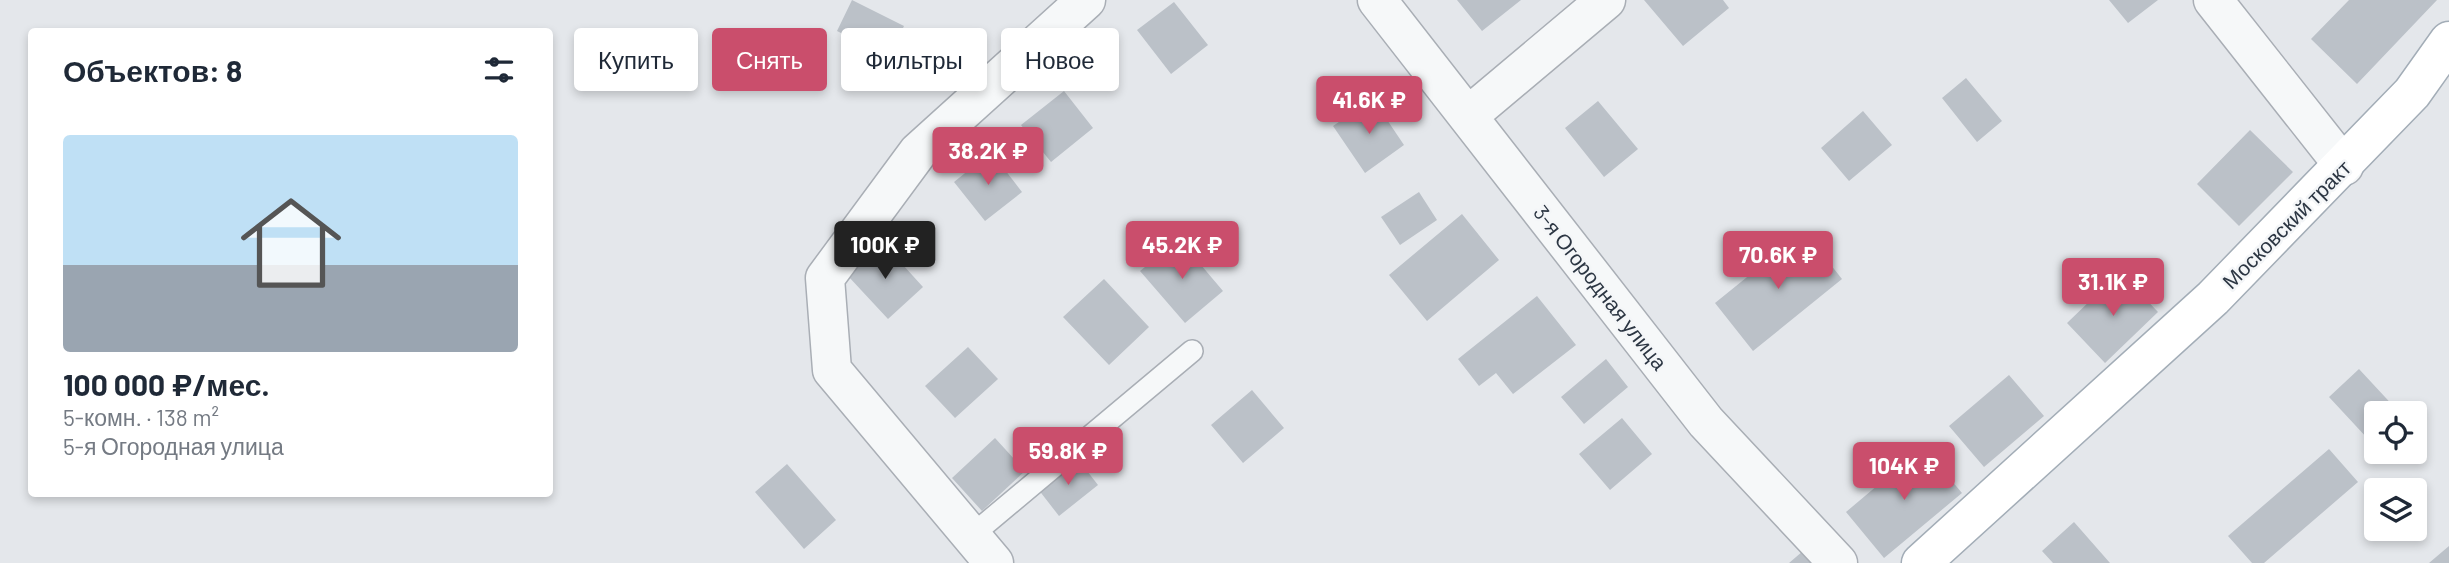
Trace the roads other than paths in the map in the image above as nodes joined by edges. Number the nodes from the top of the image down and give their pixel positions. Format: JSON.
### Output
{"nodes":[{"id":1,"x":1086,"y":0,"type":"edge"},
{"id":2,"x":1377,"y":0,"type":"edge"},
{"id":3,"x":1606,"y":0,"type":"edge"},
{"id":4,"x":2213,"y":0,"type":"edge"},
{"id":5,"x":2449,"y":41,"type":"edge"},
{"id":6,"x":1468,"y":116,"type":"junction"},
{"id":7,"x":2344,"y":166,"type":"junction"},
{"id":8,"x":1192,"y":351,"type":"dead end"},
{"id":9,"x":983,"y":550,"type":"edge"},
{"id":10,"x":1838,"y":563,"type":"edge"},
{"id":11,"x":1922,"y":563,"type":"edge"}],
"edges":[{"from":1,"to":9,"type":"street"},
{"from":2,"to":6,"type":"street","name":"3-я Огородная улица"},
{"from":3,"to":6,"type":"street"},
{"from":4,"to":7,"type":"street"},
{"from":5,"to":7,"type":"main road","name":"Московский тракт"},
{"from":6,"to":10,"type":"street","name":"3-я Огородная улица"},
{"from":7,"to":11,"type":"main road","name":"Московский тракт"},
{"from":8,"to":9,"type":"lane"}]}
